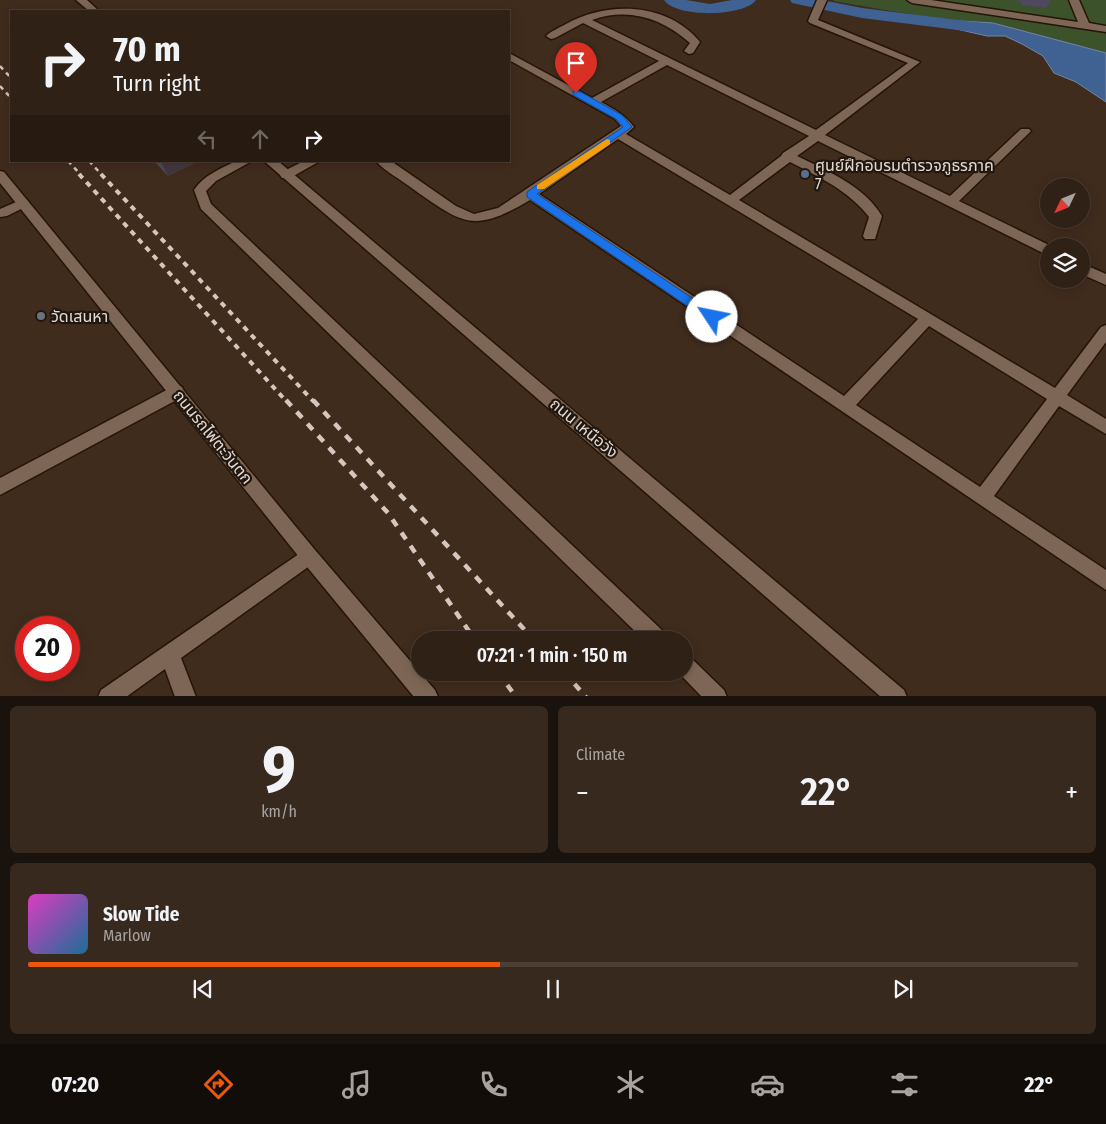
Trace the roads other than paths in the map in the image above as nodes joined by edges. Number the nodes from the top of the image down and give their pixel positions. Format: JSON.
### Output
{"nodes":[{"id":1,"x":81,"y":0,"type":"edge"},
{"id":2,"x":822,"y":0,"type":"edge"},
{"id":3,"x":912,"y":0,"type":"edge"},
{"id":4,"x":1074,"y":0,"type":"edge"},
{"id":5,"x":93,"y":10,"type":"edge"},
{"id":6,"x":583,"y":19,"type":"junction"},
{"id":7,"x":1085,"y":26,"type":"junction"},
{"id":8,"x":1106,"y":29,"type":"edge"},
{"id":9,"x":552,"y":36,"type":"dead end"},
{"id":10,"x":689,"y":51,"type":"dead end"},
{"id":11,"x":510,"y":57,"type":"edge"},
{"id":12,"x":668,"y":60,"type":"junction"},
{"id":13,"x":593,"y":102,"type":"junction"},
{"id":14,"x":1025,"y":131,"type":"dead end"},
{"id":15,"x":618,"y":134,"type":"junction"},
{"id":16,"x":817,"y":134,"type":"junction"},
{"id":17,"x":788,"y":156,"type":"junction"},
{"id":18,"x":244,"y":162,"type":"edge"},
{"id":19,"x":271,"y":162,"type":"edge"},
{"id":20,"x":312,"y":162,"type":"edge"},
{"id":21,"x":383,"y":162,"type":"edge"},
{"id":22,"x":0,"y":175,"type":"edge"},
{"id":23,"x":286,"y":175,"type":"junction"},
{"id":24,"x":530,"y":194,"type":"junction"},
{"id":25,"x":730,"y":201,"type":"junction"},
{"id":26,"x":952,"y":202,"type":"junction"},
{"id":27,"x":23,"y":203,"type":"junction"},
{"id":28,"x":2,"y":213,"type":"dead end"},
{"id":29,"x":870,"y":236,"type":"dead end"},
{"id":30,"x":1040,"y":246,"type":"edge"},
{"id":31,"x":1090,"y":272,"type":"edge"},
{"id":32,"x":1106,"y":280,"type":"edge"},
{"id":33,"x":928,"y":318,"type":"junction"},
{"id":34,"x":1106,"y":331,"type":"edge"},
{"id":35,"x":176,"y":392,"type":"junction"},
{"id":36,"x":1057,"y":397,"type":"junction"},
{"id":37,"x":845,"y":406,"type":"junction"},
{"id":38,"x":1106,"y":427,"type":"edge"},
{"id":39,"x":0,"y":488,"type":"edge"},
{"id":40,"x":982,"y":498,"type":"junction"},
{"id":41,"x":309,"y":556,"type":"junction"},
{"id":42,"x":1106,"y":581,"type":"edge"},
{"id":43,"x":649,"y":631,"type":"edge"},
{"id":44,"x":169,"y":654,"type":"junction"},
{"id":45,"x":693,"y":674,"type":"edge"},
{"id":46,"x":108,"y":696,"type":"edge"},
{"id":47,"x":186,"y":696,"type":"edge"},
{"id":48,"x":428,"y":696,"type":"edge"},
{"id":49,"x":717,"y":696,"type":"edge"},
{"id":50,"x":897,"y":696,"type":"edge"}],
"edges":[{"from":1,"to":5,"type":"street"},
{"from":2,"to":16,"type":"street"},
{"from":3,"to":7,"type":"street"},
{"from":4,"to":7,"type":"street"},
{"from":6,"to":9,"type":"street"},
{"from":6,"to":10,"type":"street"},
{"from":6,"to":12,"type":"street"},
{"from":7,"to":8,"type":"street"},
{"from":11,"to":13,"type":"street"},
{"from":12,"to":13,"type":"street"},
{"from":12,"to":16,"type":"street"},
{"from":13,"to":15,"type":"street"},
{"from":14,"to":26,"type":"street"},
{"from":15,"to":24,"type":"street"},
{"from":15,"to":25,"type":"street"},
{"from":16,"to":17,"type":"street"},
{"from":16,"to":26,"type":"street"},
{"from":17,"to":25,"type":"street"},
{"from":17,"to":29,"type":"street"},
{"from":18,"to":43,"type":"street"},
{"from":19,"to":23,"type":"street","name":"ถนน เหนือวัง"},
{"from":20,"to":23,"type":"street"},
{"from":21,"to":24,"type":"street"},
{"from":22,"to":27,"type":"street","name":"ถนนรถไฟตะวันตก"},
{"from":23,"to":50,"type":"street","name":"ถนน เหนือวัง"},
{"from":24,"to":37,"type":"street"},
{"from":25,"to":33,"type":"street"},
{"from":26,"to":30,"type":"street"},
{"from":27,"to":28,"type":"street"},
{"from":27,"to":35,"type":"street","name":"ถนนรถไฟตะวันตก"},
{"from":31,"to":32,"type":"street"},
{"from":33,"to":36,"type":"street"},
{"from":33,"to":37,"type":"street"},
{"from":34,"to":36,"type":"street"},
{"from":35,"to":39,"type":"street"},
{"from":35,"to":41,"type":"street","name":"ถนนรถไฟตะวันตก"},
{"from":36,"to":38,"type":"street"},
{"from":36,"to":40,"type":"street"},
{"from":37,"to":40,"type":"street"},
{"from":40,"to":42,"type":"street"},
{"from":41,"to":44,"type":"street"},
{"from":41,"to":48,"type":"street","name":"ถนนรถไฟตะวันตก"},
{"from":44,"to":46,"type":"street"},
{"from":44,"to":47,"type":"street"},
{"from":45,"to":49,"type":"street"}]}
